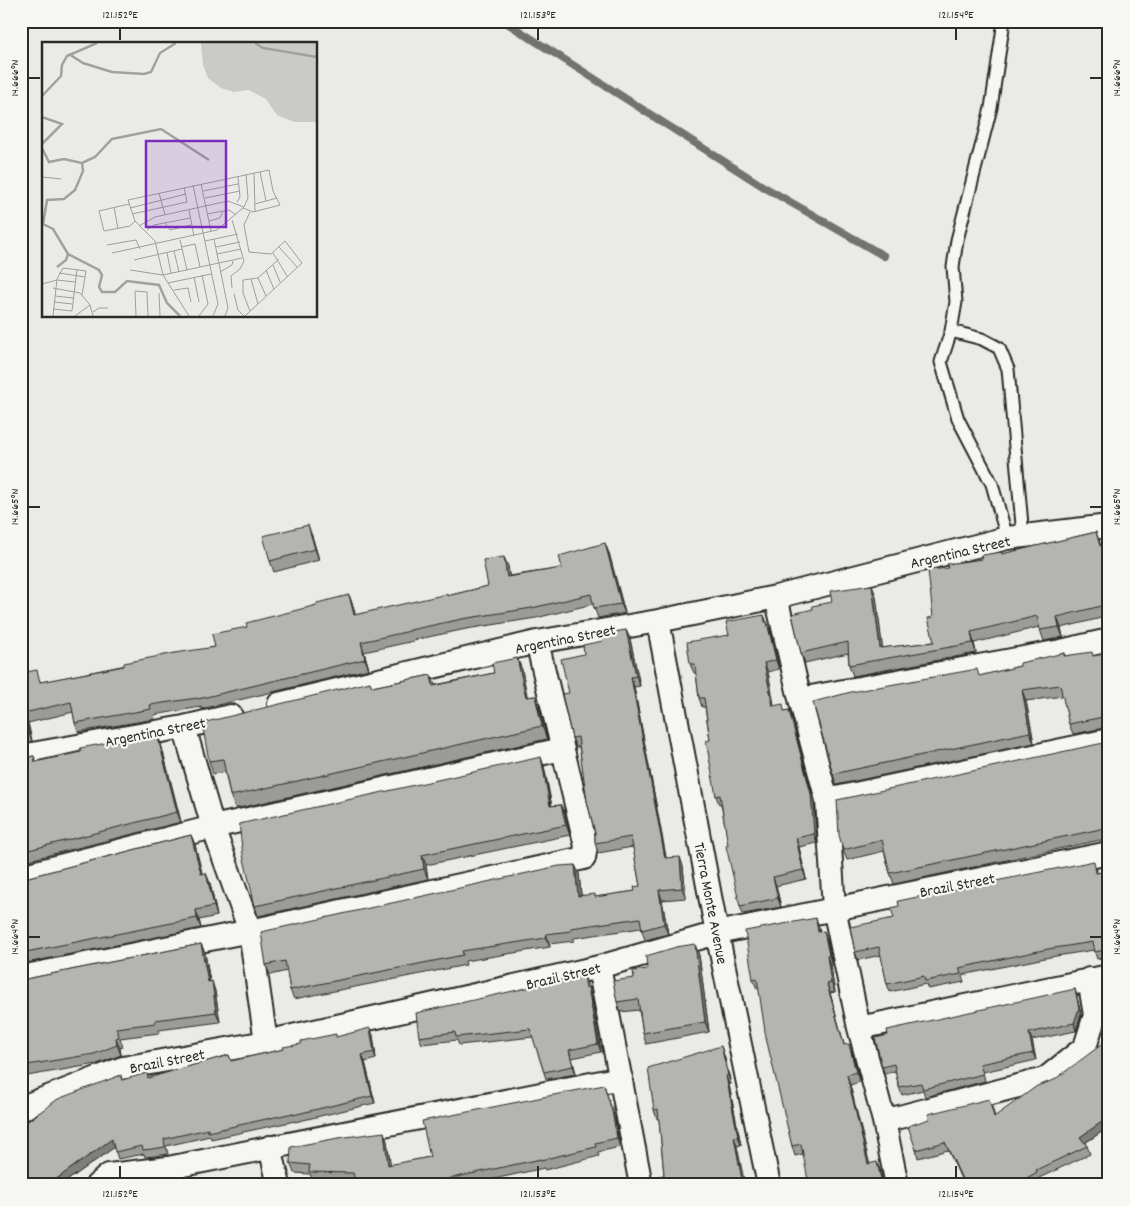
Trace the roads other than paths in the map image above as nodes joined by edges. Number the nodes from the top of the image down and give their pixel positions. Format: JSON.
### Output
{"nodes":[{"id":1,"x":1004,"y":21,"type":"edge"},
{"id":2,"x":951,"y":331,"type":"junction"},
{"id":3,"x":1109,"y":526,"type":"edge"},
{"id":4,"x":1015,"y":537,"type":"junction"},
{"id":5,"x":776,"y":596,"type":"junction"},
{"id":6,"x":658,"y":621,"type":"junction"},
{"id":7,"x":1109,"y":640,"type":"edge"},
{"id":8,"x":537,"y":642,"type":"junction"},
{"id":9,"x":800,"y":699,"type":"junction"},
{"id":10,"x":184,"y":727,"type":"junction"},
{"id":11,"x":1109,"y":740,"type":"edge"},
{"id":12,"x":562,"y":748,"type":"junction"},
{"id":13,"x":21,"y":756,"type":"edge"},
{"id":14,"x":827,"y":800,"type":"junction"},
{"id":15,"x":213,"y":827,"type":"junction"},
{"id":16,"x":1109,"y":854,"type":"edge"},
{"id":17,"x":21,"y":876,"type":"edge"},
{"id":18,"x":834,"y":908,"type":"junction"},
{"id":19,"x":250,"y":932,"type":"junction"},
{"id":20,"x":717,"y":933,"type":"junction"},
{"id":21,"x":599,"y":967,"type":"junction"},
{"id":22,"x":21,"y":977,"type":"edge"},
{"id":23,"x":1099,"y":977,"type":"edge"},
{"id":24,"x":860,"y":1028,"type":"junction"},
{"id":25,"x":266,"y":1042,"type":"junction"},
{"id":26,"x":621,"y":1078,"type":"junction"},
{"id":27,"x":21,"y":1110,"type":"edge"},
{"id":28,"x":884,"y":1121,"type":"junction"},
{"id":29,"x":270,"y":1147,"type":"junction"},
{"id":30,"x":97,"y":1185,"type":"edge"},
{"id":31,"x":279,"y":1185,"type":"edge"},
{"id":32,"x":641,"y":1185,"type":"edge"},
{"id":33,"x":769,"y":1185,"type":"edge"},
{"id":34,"x":897,"y":1185,"type":"edge"}],
"edges":[{"from":1,"to":2,"type":"lane"},
{"from":2,"to":4,"type":"lane"},
{"from":2,"to":4,"type":"lane"},
{"from":3,"to":4,"type":"street","name":"Argentina Street"},
{"from":4,"to":5,"type":"street","name":"Argentina Street"},
{"from":5,"to":6,"type":"street","name":"Argentina Street"},
{"from":5,"to":9,"type":"street"},
{"from":6,"to":8,"type":"street","name":"Argentina Street"},
{"from":6,"to":20,"type":"street","name":"Tierra Monte Avenue"},
{"from":7,"to":9,"type":"street"},
{"from":8,"to":10,"type":"street","name":"Argentina Street"},
{"from":8,"to":12,"type":"street"},
{"from":9,"to":14,"type":"street"},
{"from":10,"to":13,"type":"street","name":"Argentina Street"},
{"from":10,"to":15,"type":"street"},
{"from":11,"to":14,"type":"street"},
{"from":12,"to":15,"type":"street"},
{"from":12,"to":19,"type":"street"},
{"from":14,"to":18,"type":"street"},
{"from":15,"to":17,"type":"street"},
{"from":15,"to":19,"type":"street"},
{"from":16,"to":18,"type":"street","name":"Brazil Street"},
{"from":18,"to":20,"type":"street","name":"Brazil Street"},
{"from":18,"to":24,"type":"street"},
{"from":19,"to":22,"type":"street"},
{"from":19,"to":25,"type":"street"},
{"from":20,"to":21,"type":"street","name":"Brazil Street"},
{"from":20,"to":33,"type":"street","name":"Tierra Monte Avenue"},
{"from":21,"to":25,"type":"street","name":"Brazil Street"},
{"from":21,"to":26,"type":"street"},
{"from":23,"to":24,"type":"street"},
{"from":23,"to":28,"type":"street"},
{"from":24,"to":28,"type":"street"},
{"from":25,"to":27,"type":"street","name":"Brazil Street"},
{"from":26,"to":29,"type":"street"},
{"from":26,"to":32,"type":"street"},
{"from":28,"to":34,"type":"street"},
{"from":29,"to":30,"type":"street"},
{"from":29,"to":31,"type":"street"}]}
